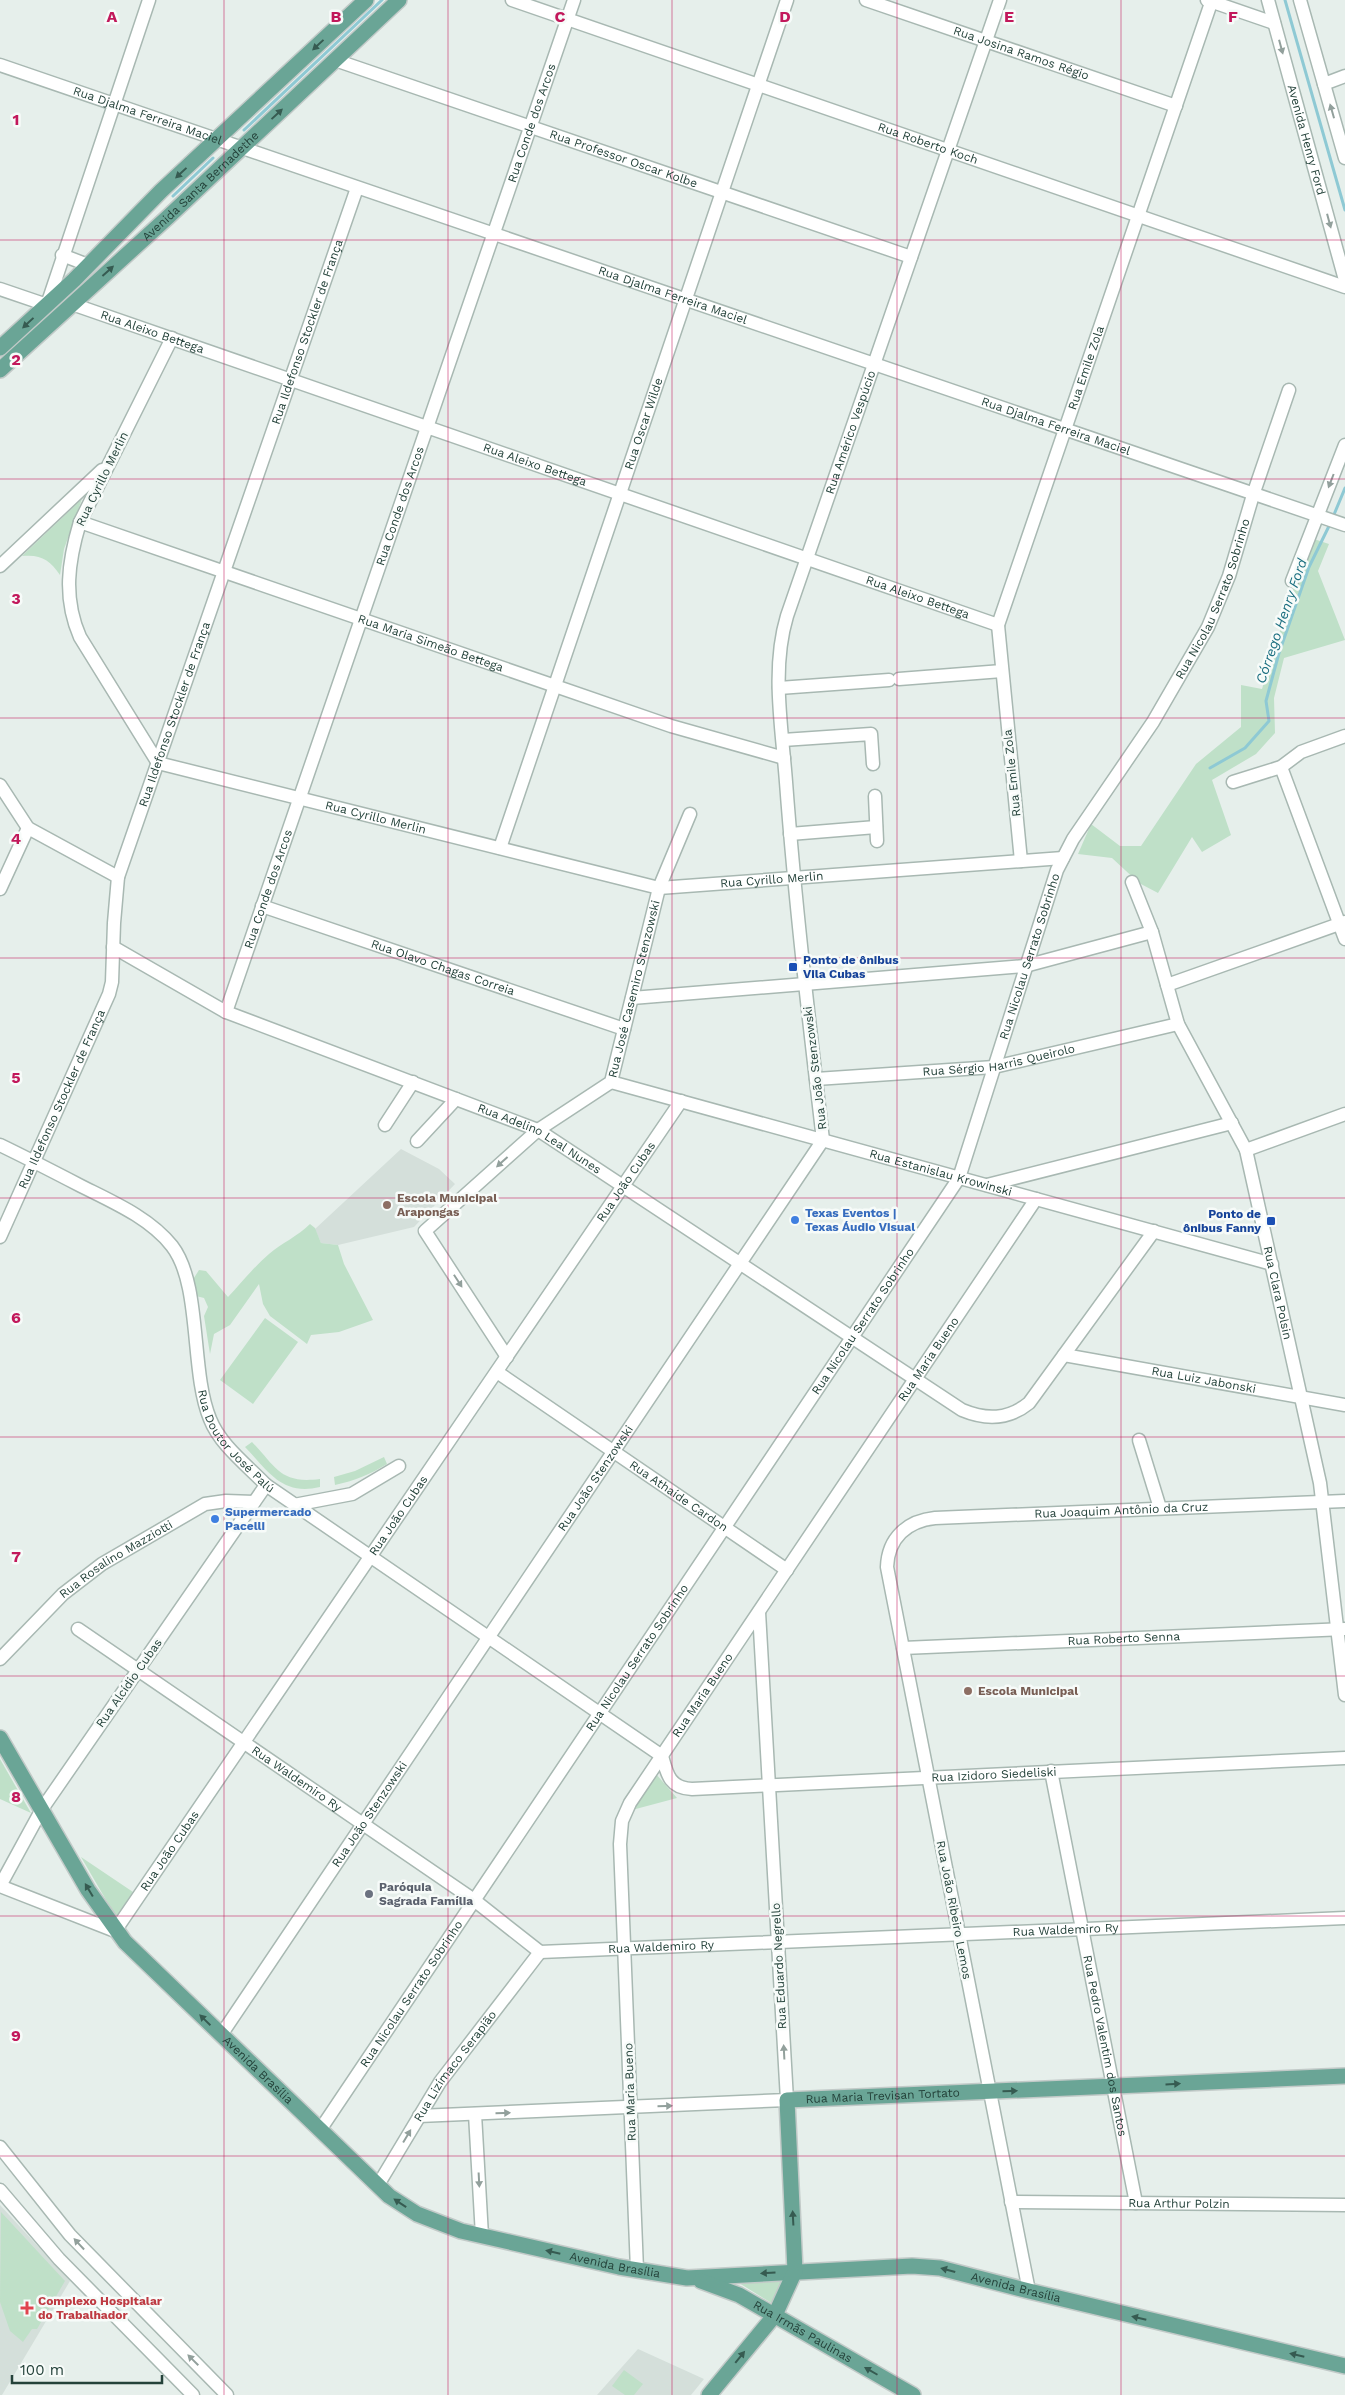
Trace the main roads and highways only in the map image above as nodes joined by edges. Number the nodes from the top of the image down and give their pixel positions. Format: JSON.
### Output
{"nodes":[{"id":1,"x":366,"y":0,"type":"edge"},
{"id":2,"x":399,"y":0,"type":"edge"},
{"id":3,"x":0,"y":348,"type":"edge"},
{"id":4,"x":0,"y":370,"type":"edge"},
{"id":5,"x":0,"y":1738,"type":"edge"},
{"id":6,"x":1345,"y":2076,"type":"edge"},
{"id":7,"x":787,"y":2100,"type":"joint"},
{"id":8,"x":795,"y":2271,"type":"junction"},
{"id":9,"x":687,"y":2278,"type":"junction"},
{"id":10,"x":774,"y":2314,"type":"junction"},
{"id":11,"x":1345,"y":2366,"type":"edge"},
{"id":12,"x":710,"y":2395,"type":"edge"},
{"id":13,"x":913,"y":2395,"type":"edge"}],
"edges":[{"from":1,"to":3,"type":"main road","name":"Avenida Santa Bernadethe","one_way":true},
{"from":4,"to":2,"type":"main road","name":"Avenida Santa Bernadethe","one_way":true},
{"from":9,"to":5,"type":"main road","name":"Avenida Brasília","one_way":true},
{"from":7,"to":6,"type":"main road","name":"Rua Maria Trevisan Tortato","one_way":true},
{"from":8,"to":7,"type":"main road","name":"Rua Eduardo Negrello","one_way":true},
{"from":8,"to":9,"type":"main road","name":"Avenida Brasília","one_way":true},
{"from":8,"to":10,"type":"main road","name":"Rua Eduardo Negrello"},
{"from":11,"to":8,"type":"main road","name":"Avenida Brasília","one_way":true},
{"from":9,"to":10,"type":"main road","name":"Rua Irmãs Paulinas"},
{"from":12,"to":10,"type":"main road","name":"Rua Eduardo Negrello","one_way":true},
{"from":13,"to":10,"type":"main road","name":"Rua Irmãs Paulinas","one_way":true}]}
